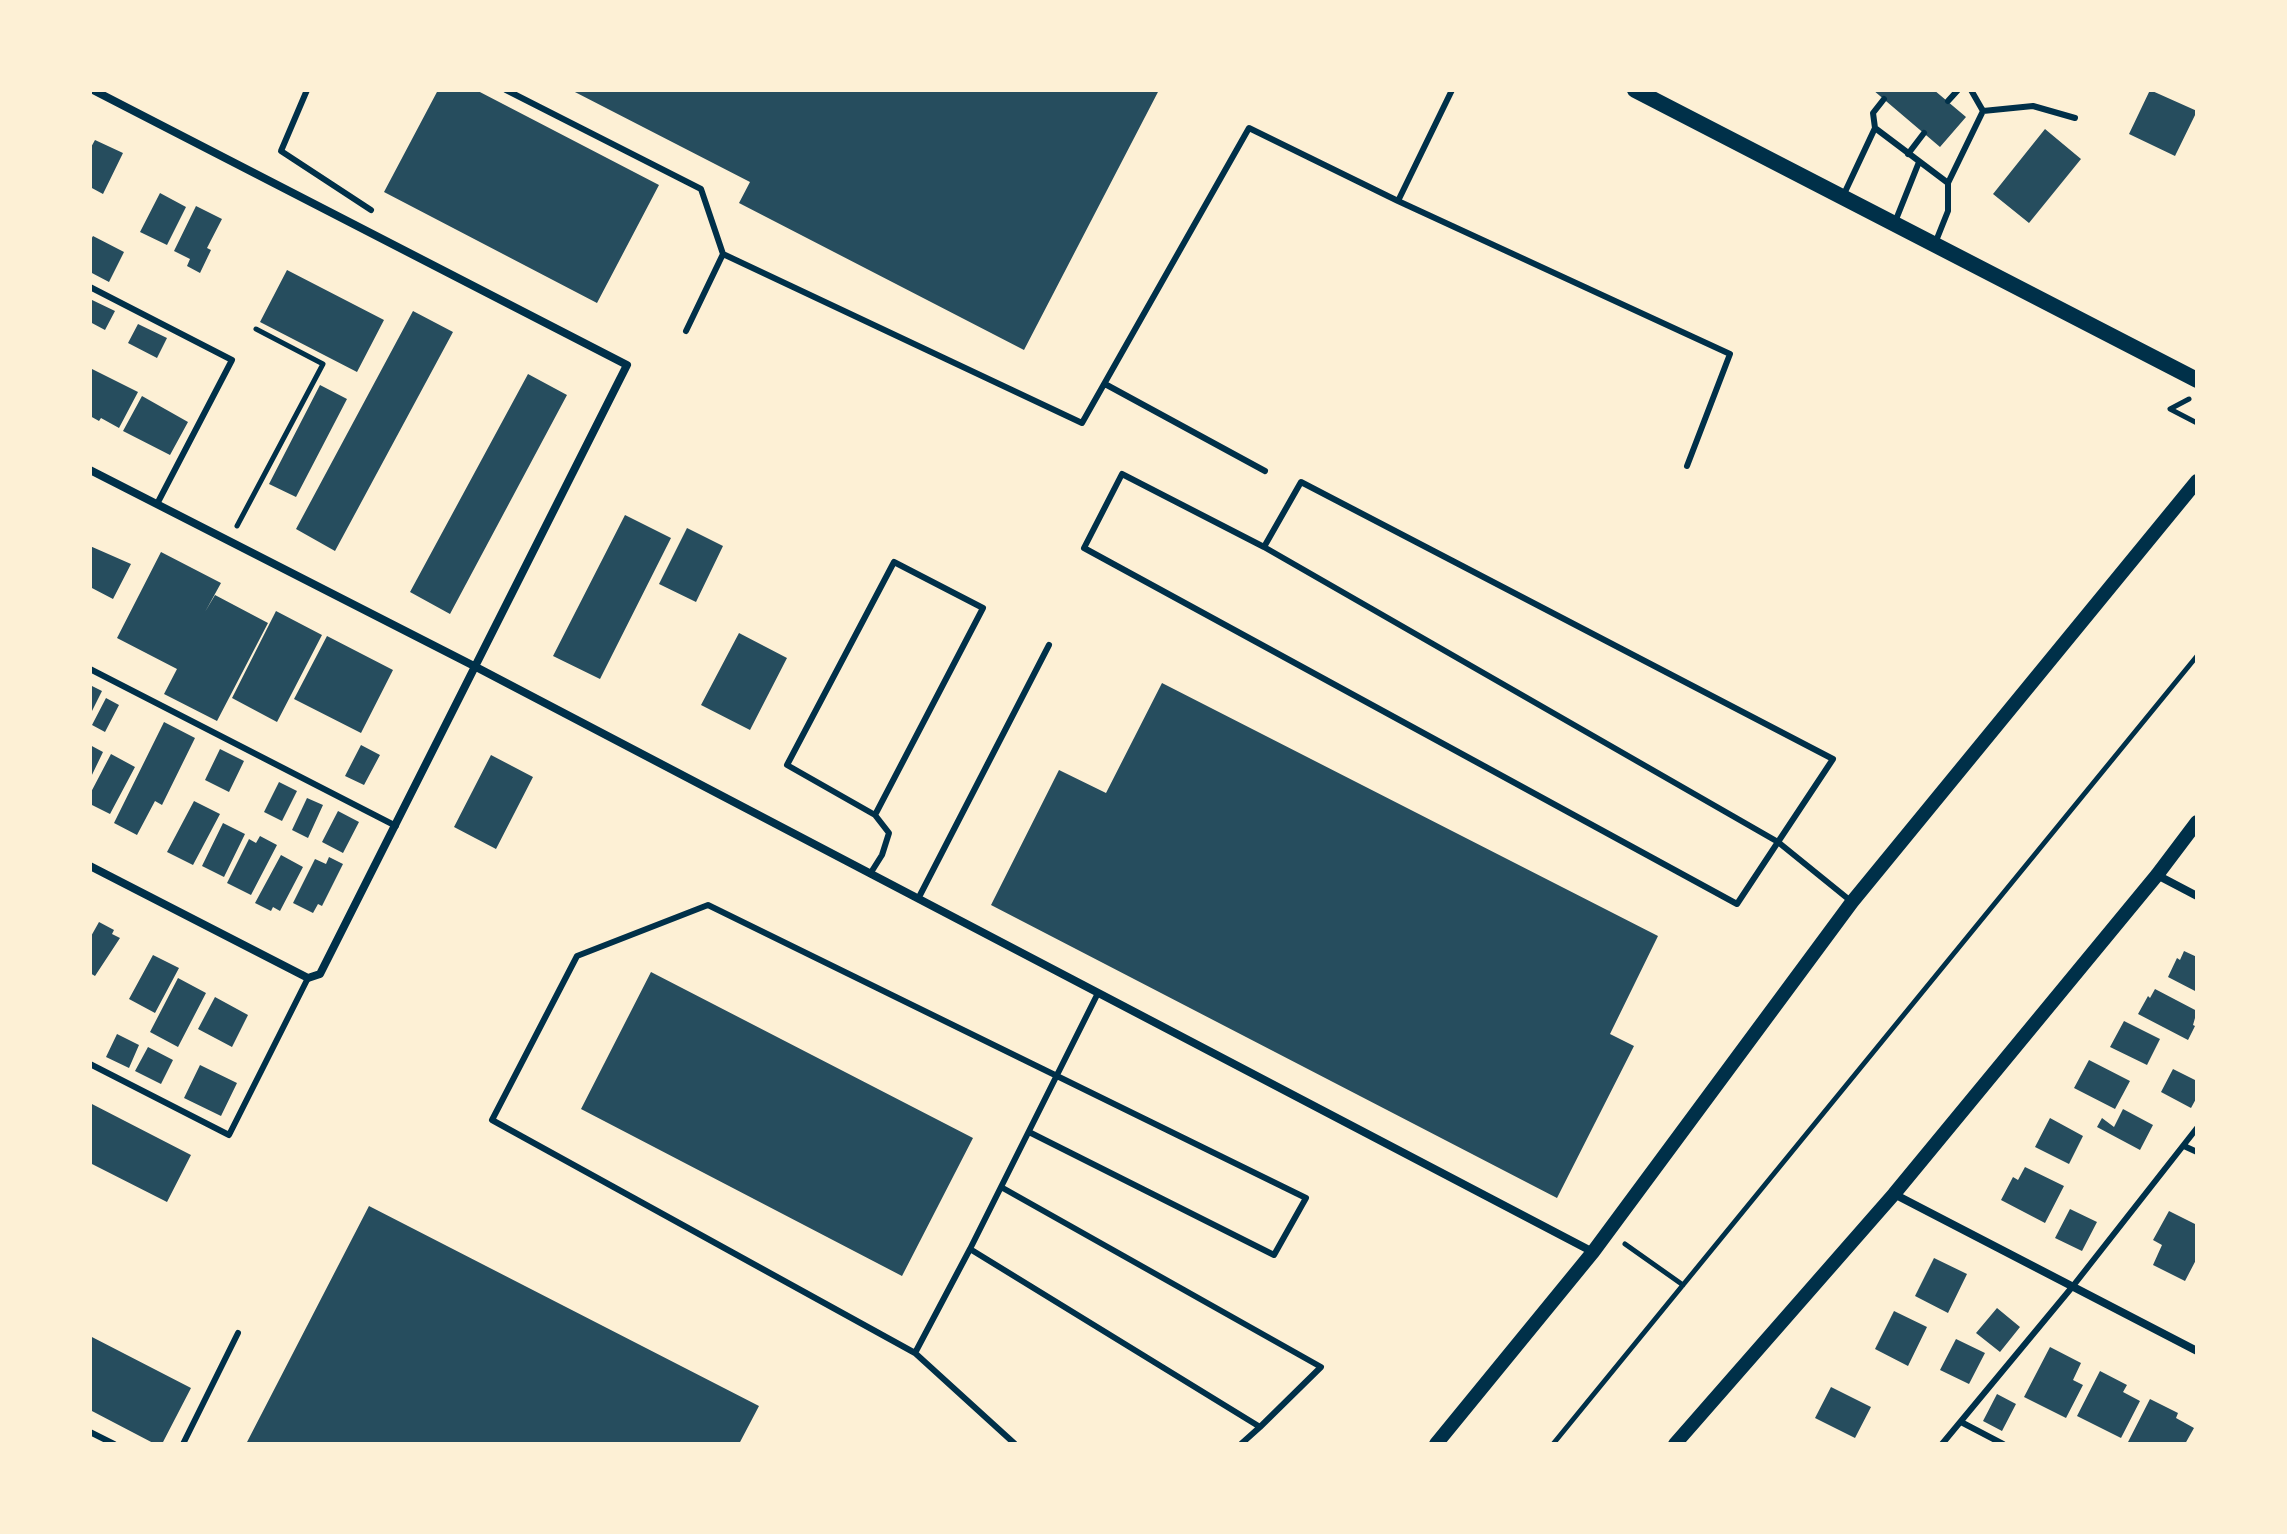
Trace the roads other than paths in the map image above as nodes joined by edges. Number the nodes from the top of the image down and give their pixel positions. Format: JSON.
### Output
{"nodes":[{"id":1,"x":93,"y":90,"type":"edge"},
{"id":2,"x":307,"y":90,"type":"edge"},
{"id":3,"x":506,"y":90,"type":"edge"},
{"id":4,"x":1452,"y":90,"type":"edge"},
{"id":5,"x":1635,"y":90,"type":"edge"},
{"id":6,"x":1958,"y":90,"type":"edge"},
{"id":7,"x":1971,"y":90,"type":"edge"},
{"id":8,"x":1884,"y":99,"type":"dead end"},
{"id":9,"x":1948,"y":101,"type":"dead end"},
{"id":10,"x":1983,"y":111,"type":"junction"},
{"id":11,"x":2075,"y":118,"type":"dead end"},
{"id":12,"x":1875,"y":128,"type":"junction"},
{"id":13,"x":1924,"y":133,"type":"dead end"},
{"id":14,"x":1908,"y":154,"type":"junction"},
{"id":15,"x":1919,"y":162,"type":"junction"},
{"id":16,"x":1948,"y":183,"type":"junction"},
{"id":17,"x":1842,"y":197,"type":"junction"},
{"id":18,"x":1398,"y":201,"type":"junction"},
{"id":19,"x":371,"y":210,"type":"dead end"},
{"id":20,"x":1894,"y":224,"type":"junction"},
{"id":21,"x":1934,"y":245,"type":"junction"},
{"id":22,"x":723,"y":254,"type":"junction"},
{"id":23,"x":90,"y":287,"type":"edge"},
{"id":24,"x":686,"y":331,"type":"dead end"},
{"id":25,"x":2197,"y":380,"type":"edge"},
{"id":26,"x":1105,"y":384,"type":"junction"},
{"id":27,"x":1687,"y":466,"type":"dead end"},
{"id":28,"x":90,"y":470,"type":"edge"},
{"id":29,"x":1265,"y":471,"type":"dead end"},
{"id":30,"x":2197,"y":481,"type":"edge"},
{"id":31,"x":157,"y":504,"type":"junction"},
{"id":32,"x":1264,"y":547,"type":"junction"},
{"id":33,"x":1049,"y":645,"type":"dead end"},
{"id":34,"x":476,"y":667,"type":"junction"},
{"id":35,"x":90,"y":669,"type":"edge"},
{"id":36,"x":875,"y":815,"type":"junction"},
{"id":37,"x":2197,"y":822,"type":"edge"},
{"id":38,"x":396,"y":826,"type":"junction"},
{"id":39,"x":1778,"y":842,"type":"junction"},
{"id":40,"x":90,"y":866,"type":"edge"},
{"id":41,"x":870,"y":874,"type":"junction"},
{"id":42,"x":2157,"y":875,"type":"junction"},
{"id":43,"x":2197,"y":896,"type":"edge"},
{"id":44,"x":918,"y":899,"type":"junction"},
{"id":45,"x":1852,"y":902,"type":"junction"},
{"id":46,"x":308,"y":978,"type":"junction"},
{"id":47,"x":1098,"y":993,"type":"junction"},
{"id":48,"x":90,"y":1064,"type":"edge"},
{"id":49,"x":1056,"y":1077,"type":"junction"},
{"id":50,"x":2197,"y":1128,"type":"edge"},
{"id":51,"x":1029,"y":1132,"type":"junction"},
{"id":52,"x":2184,"y":1146,"type":"junction"},
{"id":53,"x":2197,"y":1152,"type":"edge"},
{"id":54,"x":1001,"y":1187,"type":"junction"},
{"id":55,"x":1894,"y":1194,"type":"junction"},
{"id":56,"x":970,"y":1249,"type":"junction"},
{"id":57,"x":1593,"y":1252,"type":"junction"},
{"id":58,"x":2073,"y":1286,"type":"junction"},
{"id":59,"x":238,"y":1333,"type":"dead end"},
{"id":60,"x":2197,"y":1351,"type":"edge"},
{"id":61,"x":915,"y":1353,"type":"junction"},
{"id":62,"x":1961,"y":1422,"type":"junction"},
{"id":63,"x":1260,"y":1427,"type":"junction"},
{"id":64,"x":90,"y":1432,"type":"edge"},
{"id":65,"x":114,"y":1444,"type":"edge"},
{"id":66,"x":183,"y":1444,"type":"edge"},
{"id":67,"x":1015,"y":1444,"type":"edge"},
{"id":68,"x":1241,"y":1444,"type":"edge"},
{"id":69,"x":1436,"y":1444,"type":"edge"},
{"id":70,"x":1675,"y":1444,"type":"edge"},
{"id":71,"x":1942,"y":1444,"type":"edge"},
{"id":72,"x":2003,"y":1444,"type":"edge"}],
"edges":[{"from":1,"to":34,"type":"street"},
{"from":2,"to":19,"type":"lane"},
{"from":3,"to":22,"type":"lane"},
{"from":4,"to":18,"type":"lane"},
{"from":5,"to":17,"type":"main road"},
{"from":6,"to":9,"type":"lane"},
{"from":7,"to":10,"type":"lane"},
{"from":8,"to":12,"type":"lane"},
{"from":10,"to":11,"type":"lane"},
{"from":10,"to":16,"type":"lane"},
{"from":12,"to":14,"type":"lane"},
{"from":12,"to":17,"type":"lane"},
{"from":13,"to":14,"type":"lane"},
{"from":14,"to":15,"type":"lane"},
{"from":15,"to":16,"type":"lane"},
{"from":15,"to":20,"type":"lane"},
{"from":16,"to":21,"type":"lane"},
{"from":17,"to":20,"type":"main road"},
{"from":18,"to":26,"type":"lane"},
{"from":18,"to":27,"type":"lane"},
{"from":20,"to":21,"type":"main road"},
{"from":21,"to":25,"type":"main road"},
{"from":22,"to":24,"type":"lane"},
{"from":22,"to":26,"type":"lane"},
{"from":23,"to":31,"type":"lane"},
{"from":26,"to":29,"type":"lane"},
{"from":28,"to":31,"type":"street"},
{"from":30,"to":45,"type":"street"},
{"from":31,"to":34,"type":"street"},
{"from":32,"to":39,"type":"lane"},
{"from":32,"to":39,"type":"lane"},
{"from":32,"to":39,"type":"lane"},
{"from":33,"to":44,"type":"lane"},
{"from":34,"to":38,"type":"street"},
{"from":34,"to":41,"type":"street"},
{"from":35,"to":38,"type":"lane"},
{"from":36,"to":36,"type":"lane"},
{"from":36,"to":41,"type":"lane"},
{"from":37,"to":42,"type":"street"},
{"from":38,"to":46,"type":"street"},
{"from":39,"to":45,"type":"lane"},
{"from":40,"to":46,"type":"street"},
{"from":41,"to":44,"type":"street"},
{"from":42,"to":43,"type":"street"},
{"from":42,"to":55,"type":"street"},
{"from":44,"to":47,"type":"street"},
{"from":45,"to":57,"type":"street"},
{"from":46,"to":48,"type":"lane"},
{"from":47,"to":49,"type":"lane"},
{"from":47,"to":57,"type":"street"},
{"from":49,"to":51,"type":"lane"},
{"from":49,"to":51,"type":"lane"},
{"from":49,"to":61,"type":"lane"},
{"from":50,"to":52,"type":"lane"},
{"from":51,"to":54,"type":"lane"},
{"from":52,"to":53,"type":"lane"},
{"from":52,"to":58,"type":"lane"},
{"from":54,"to":56,"type":"lane"},
{"from":54,"to":63,"type":"lane"},
{"from":55,"to":58,"type":"street"},
{"from":55,"to":70,"type":"street"},
{"from":56,"to":61,"type":"lane"},
{"from":56,"to":63,"type":"lane"},
{"from":57,"to":69,"type":"street"},
{"from":58,"to":60,"type":"street"},
{"from":58,"to":62,"type":"lane"},
{"from":59,"to":66,"type":"lane"},
{"from":61,"to":67,"type":"lane"},
{"from":62,"to":71,"type":"lane"},
{"from":62,"to":72,"type":"lane"},
{"from":63,"to":68,"type":"lane"},
{"from":64,"to":65,"type":"lane"}]}
